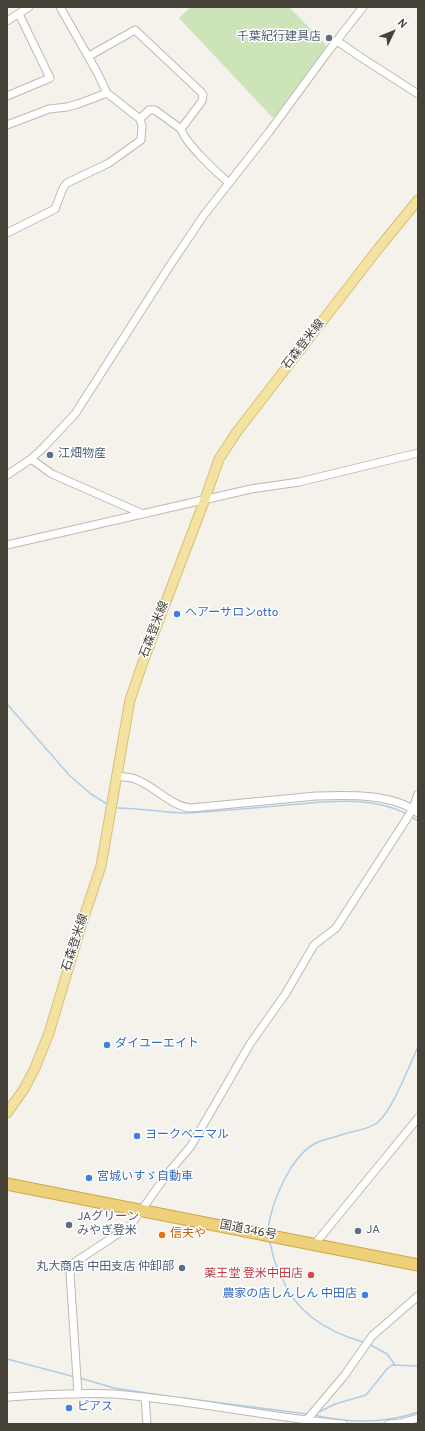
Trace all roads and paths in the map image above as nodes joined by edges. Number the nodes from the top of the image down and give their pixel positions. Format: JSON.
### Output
{"nodes":[{"id":1,"x":29,"y":7,"type":"edge"},
{"id":2,"x":60,"y":7,"type":"edge"},
{"id":3,"x":364,"y":7,"type":"edge"},
{"id":4,"x":19,"y":14,"type":"junction"},
{"id":5,"x":7,"y":21,"type":"edge"},
{"id":6,"x":337,"y":41,"type":"junction"},
{"id":7,"x":89,"y":56,"type":"junction"},
{"id":8,"x":106,"y":93,"type":"junction"},
{"id":9,"x":418,"y":94,"type":"edge"},
{"id":10,"x":7,"y":96,"type":"edge"},
{"id":11,"x":140,"y":119,"type":"junction"},
{"id":12,"x":7,"y":125,"type":"edge"},
{"id":13,"x":181,"y":129,"type":"junction"},
{"id":14,"x":229,"y":183,"type":"junction"},
{"id":15,"x":418,"y":200,"type":"edge"},
{"id":16,"x":7,"y":233,"type":"edge"},
{"id":17,"x":418,"y":453,"type":"edge"},
{"id":18,"x":31,"y":459,"type":"junction"},
{"id":19,"x":7,"y":475,"type":"edge"},
{"id":20,"x":205,"y":499,"type":"junction"},
{"id":21,"x":143,"y":514,"type":"junction"},
{"id":22,"x":7,"y":545,"type":"edge"},
{"id":23,"x":116,"y":776,"type":"junction"},
{"id":24,"x":418,"y":794,"type":"edge"},
{"id":25,"x":412,"y":813,"type":"edge"},
{"id":26,"x":7,"y":1113,"type":"edge"},
{"id":27,"x":418,"y":1118,"type":"edge"},
{"id":28,"x":7,"y":1184,"type":"edge"},
{"id":29,"x":140,"y":1210,"type":"junction"},
{"id":30,"x":314,"y":1245,"type":"junction"},
{"id":31,"x":418,"y":1265,"type":"edge"},
{"id":32,"x":418,"y":1296,"type":"edge"},
{"id":33,"x":78,"y":1394,"type":"junction"},
{"id":34,"x":7,"y":1396,"type":"edge"},
{"id":35,"x":145,"y":1397,"type":"junction"},
{"id":36,"x":418,"y":1418,"type":"edge"},
{"id":37,"x":309,"y":1422,"type":"edge"},
{"id":38,"x":147,"y":1424,"type":"edge"},
{"id":39,"x":343,"y":1424,"type":"edge"},
{"id":40,"x":389,"y":1424,"type":"edge"}],
"edges":[{"from":1,"to":4,"type":"street"},
{"from":2,"to":7,"type":"street"},
{"from":3,"to":6,"type":"street"},
{"from":4,"to":5,"type":"street"},
{"from":4,"to":10,"type":"street"},
{"from":6,"to":9,"type":"street"},
{"from":6,"to":14,"type":"street"},
{"from":7,"to":8,"type":"street"},
{"from":7,"to":13,"type":"street"},
{"from":8,"to":11,"type":"street"},
{"from":8,"to":12,"type":"street"},
{"from":11,"to":13,"type":"street"},
{"from":11,"to":16,"type":"street"},
{"from":13,"to":14,"type":"street"},
{"from":14,"to":18,"type":"street"},
{"from":15,"to":20,"type":"main road","name":"石森登米線"},
{"from":17,"to":20,"type":"street"},
{"from":18,"to":19,"type":"street"},
{"from":18,"to":21,"type":"street"},
{"from":20,"to":21,"type":"street"},
{"from":20,"to":23,"type":"main road","name":"石森登米線"},
{"from":21,"to":22,"type":"street"},
{"from":23,"to":25,"type":"street"},
{"from":23,"to":26,"type":"main road","name":"石森登米線"},
{"from":24,"to":25,"type":"street"},
{"from":25,"to":29,"type":"street"},
{"from":27,"to":30,"type":"street"},
{"from":28,"to":29,"type":"highway","name":"国道346号"},
{"from":29,"to":30,"type":"highway","name":"国道346号"},
{"from":29,"to":33,"type":"street"},
{"from":30,"to":31,"type":"highway","name":"国道346号"},
{"from":32,"to":37,"type":"street"},
{"from":33,"to":34,"type":"street"},
{"from":33,"to":35,"type":"street"},
{"from":35,"to":37,"type":"street"},
{"from":35,"to":38,"type":"street"},
{"from":36,"to":40,"type":"street"},
{"from":37,"to":39,"type":"street"}]}
